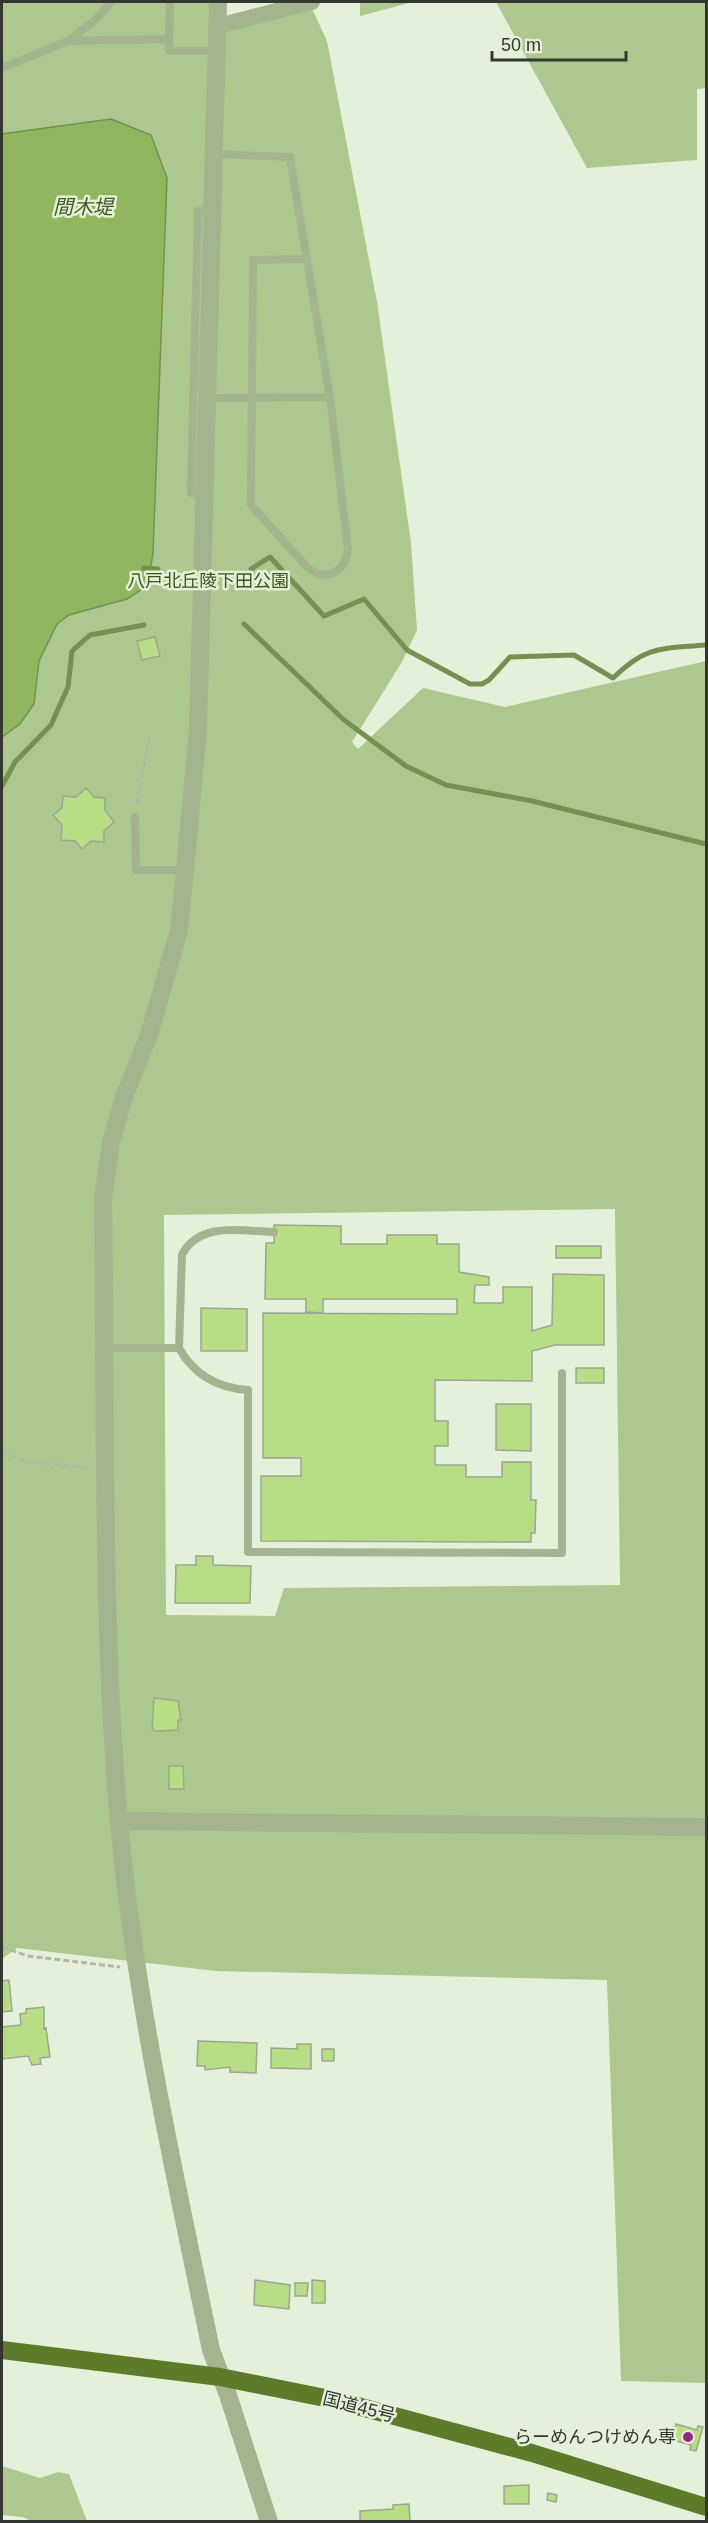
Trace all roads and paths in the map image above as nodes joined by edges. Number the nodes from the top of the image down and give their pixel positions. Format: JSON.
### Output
{"nodes":[{"id":1,"x":111,"y":2,"type":"edge"},
{"id":2,"x":170,"y":2,"type":"edge"},
{"id":3,"x":218,"y":2,"type":"edge"},
{"id":4,"x":312,"y":2,"type":"edge"},
{"id":5,"x":218,"y":26,"type":"junction"},
{"id":6,"x":169,"y":39,"type":"junction"},
{"id":7,"x":68,"y":41,"type":"junction"},
{"id":8,"x":217,"y":51,"type":"junction"},
{"id":9,"x":2,"y":68,"type":"edge"},
{"id":10,"x":214,"y":154,"type":"junction"},
{"id":11,"x":213,"y":210,"type":"junction"},
{"id":12,"x":307,"y":259,"type":"junction"},
{"id":13,"x":253,"y":397,"type":"junction"},
{"id":14,"x":330,"y":397,"type":"junction"},
{"id":15,"x":207,"y":398,"type":"junction"},
{"id":16,"x":204,"y":494,"type":"junction"},
{"id":17,"x":149,"y":739,"type":"dead end"},
{"id":18,"x":135,"y":818,"type":"joint"},
{"id":19,"x":185,"y":870,"type":"junction"},
{"id":20,"x":274,"y":1232,"type":"dead end"},
{"id":21,"x":105,"y":1348,"type":"junction"},
{"id":22,"x":179,"y":1348,"type":"junction"},
{"id":23,"x":562,"y":1373,"type":"dead end"},
{"id":24,"x":2,"y":1452,"type":"edge"},
{"id":25,"x":107,"y":1470,"type":"junction"},
{"id":26,"x":119,"y":1821,"type":"junction"},
{"id":27,"x":706,"y":1827,"type":"edge"},
{"id":28,"x":2,"y":1947,"type":"edge"},
{"id":29,"x":137,"y":1968,"type":"junction"},
{"id":30,"x":2,"y":2350,"type":"edge"},
{"id":31,"x":220,"y":2377,"type":"junction"},
{"id":32,"x":706,"y":2507,"type":"edge"},
{"id":33,"x":269,"y":2522,"type":"edge"}],
"edges":[{"from":1,"to":7,"type":"lane"},
{"from":2,"to":6,"type":"lane"},
{"from":3,"to":5,"type":"street"},
{"from":4,"to":5,"type":"street"},
{"from":5,"to":8,"type":"street"},
{"from":6,"to":7,"type":"lane"},
{"from":6,"to":8,"type":"lane"},
{"from":7,"to":9,"type":"lane"},
{"from":8,"to":10,"type":"street"},
{"from":10,"to":11,"type":"street"},
{"from":10,"to":12,"type":"lane"},
{"from":11,"to":15,"type":"street"},
{"from":11,"to":16,"type":"lane"},
{"from":12,"to":13,"type":"lane"},
{"from":12,"to":14,"type":"lane"},
{"from":13,"to":14,"type":"lane"},
{"from":13,"to":14,"type":"lane"},
{"from":13,"to":15,"type":"lane"},
{"from":15,"to":16,"type":"street"},
{"from":16,"to":19,"type":"street"},
{"from":17,"to":18,"type":"path"},
{"from":18,"to":19,"type":"lane"},
{"from":19,"to":21,"type":"street"},
{"from":20,"to":22,"type":"lane"},
{"from":21,"to":22,"type":"lane"},
{"from":21,"to":25,"type":"street"},
{"from":22,"to":23,"type":"lane"},
{"from":24,"to":25,"type":"path"},
{"from":25,"to":26,"type":"street"},
{"from":26,"to":27,"type":"street"},
{"from":26,"to":29,"type":"street"},
{"from":28,"to":29,"type":"path"},
{"from":29,"to":31,"type":"street"},
{"from":30,"to":31,"type":"highway","name":"国道45号"},
{"from":31,"to":32,"type":"highway","name":"国道45号"},
{"from":31,"to":33,"type":"street"}]}
